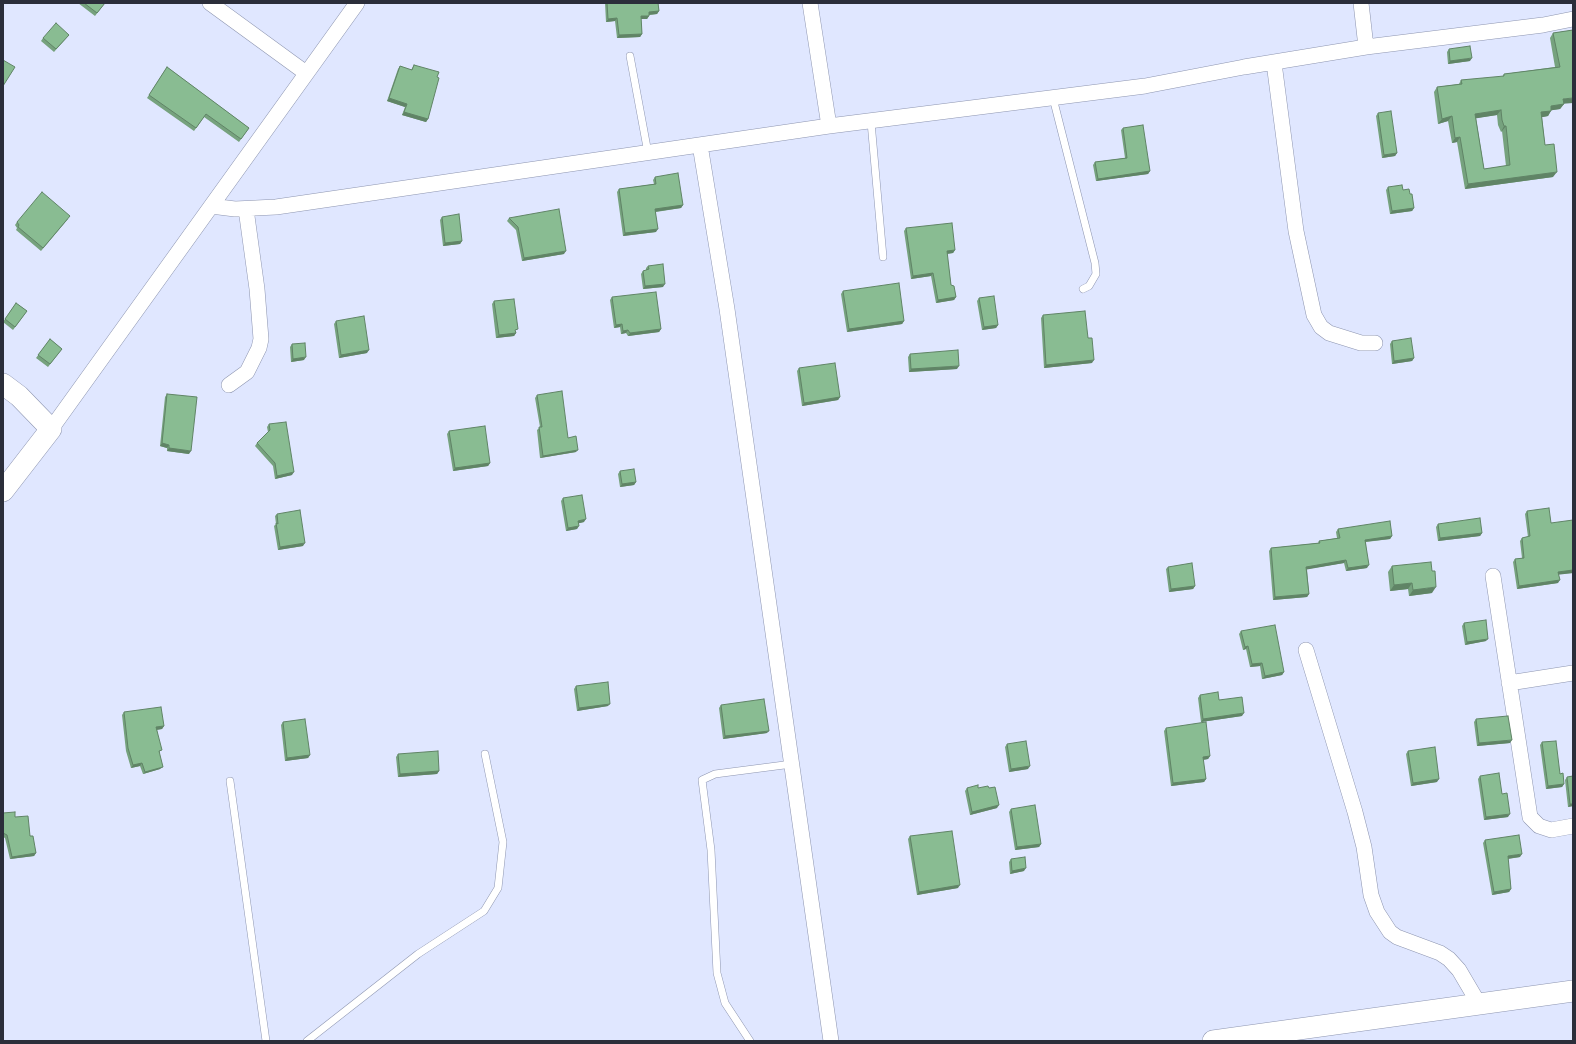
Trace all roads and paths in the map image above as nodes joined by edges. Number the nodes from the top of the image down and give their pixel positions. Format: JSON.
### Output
{"nodes":[{"id":1,"x":210,"y":3,"type":"edge"},
{"id":2,"x":357,"y":3,"type":"edge"},
{"id":3,"x":810,"y":3,"type":"edge"},
{"id":4,"x":1361,"y":3,"type":"edge"},
{"id":5,"x":1573,"y":19,"type":"edge"},
{"id":6,"x":1366,"y":47,"type":"junction"},
{"id":7,"x":630,"y":56,"type":"dead end"},
{"id":8,"x":1274,"y":62,"type":"junction"},
{"id":9,"x":306,"y":73,"type":"junction"},
{"id":10,"x":1053,"y":98,"type":"junction"},
{"id":11,"x":871,"y":122,"type":"junction"},
{"id":12,"x":829,"y":126,"type":"junction"},
{"id":13,"x":700,"y":145,"type":"junction"},
{"id":14,"x":648,"y":152,"type":"junction"},
{"id":15,"x":211,"y":206,"type":"junction"},
{"id":16,"x":246,"y":209,"type":"junction"},
{"id":17,"x":883,"y":257,"type":"dead end"},
{"id":18,"x":1083,"y":289,"type":"dead end"},
{"id":19,"x":1375,"y":343,"type":"dead end"},
{"id":20,"x":3,"y":384,"type":"edge"},
{"id":21,"x":229,"y":385,"type":"dead end"},
{"id":22,"x":51,"y":429,"type":"junction"},
{"id":23,"x":3,"y":491,"type":"edge"},
{"id":24,"x":1493,"y":576,"type":"dead end"},
{"id":25,"x":1306,"y":650,"type":"dead end"},
{"id":26,"x":1573,"y":673,"type":"edge"},
{"id":27,"x":1509,"y":683,"type":"junction"},
{"id":28,"x":486,"y":754,"type":"dead end"},
{"id":29,"x":792,"y":764,"type":"junction"},
{"id":30,"x":230,"y":781,"type":"dead end"},
{"id":31,"x":1573,"y":826,"type":"edge"},
{"id":32,"x":1573,"y":990,"type":"edge"},
{"id":33,"x":1479,"y":1004,"type":"junction"},
{"id":34,"x":266,"y":1041,"type":"edge"},
{"id":35,"x":307,"y":1041,"type":"edge"},
{"id":36,"x":750,"y":1041,"type":"edge"},
{"id":37,"x":831,"y":1041,"type":"edge"},
{"id":38,"x":1213,"y":1041,"type":"edge"}],
"edges":[{"from":1,"to":9,"type":"street"},
{"from":2,"to":9,"type":"street"},
{"from":3,"to":12,"type":"street"},
{"from":4,"to":6,"type":"street"},
{"from":5,"to":6,"type":"street"},
{"from":6,"to":8,"type":"street"},
{"from":7,"to":14,"type":"lane"},
{"from":8,"to":10,"type":"street"},
{"from":8,"to":19,"type":"street"},
{"from":9,"to":15,"type":"street"},
{"from":10,"to":11,"type":"street"},
{"from":10,"to":18,"type":"lane"},
{"from":11,"to":12,"type":"street"},
{"from":11,"to":17,"type":"lane"},
{"from":12,"to":13,"type":"street"},
{"from":13,"to":14,"type":"street"},
{"from":13,"to":29,"type":"street"},
{"from":14,"to":16,"type":"street"},
{"from":15,"to":16,"type":"street"},
{"from":15,"to":22,"type":"street"},
{"from":16,"to":21,"type":"street"},
{"from":20,"to":22,"type":"street"},
{"from":22,"to":23,"type":"street"},
{"from":24,"to":27,"type":"street"},
{"from":25,"to":33,"type":"street"},
{"from":26,"to":27,"type":"street"},
{"from":27,"to":31,"type":"street"},
{"from":28,"to":35,"type":"lane"},
{"from":29,"to":36,"type":"lane"},
{"from":29,"to":37,"type":"street"},
{"from":30,"to":34,"type":"lane"},
{"from":32,"to":33,"type":"street"},
{"from":33,"to":38,"type":"street"}]}
